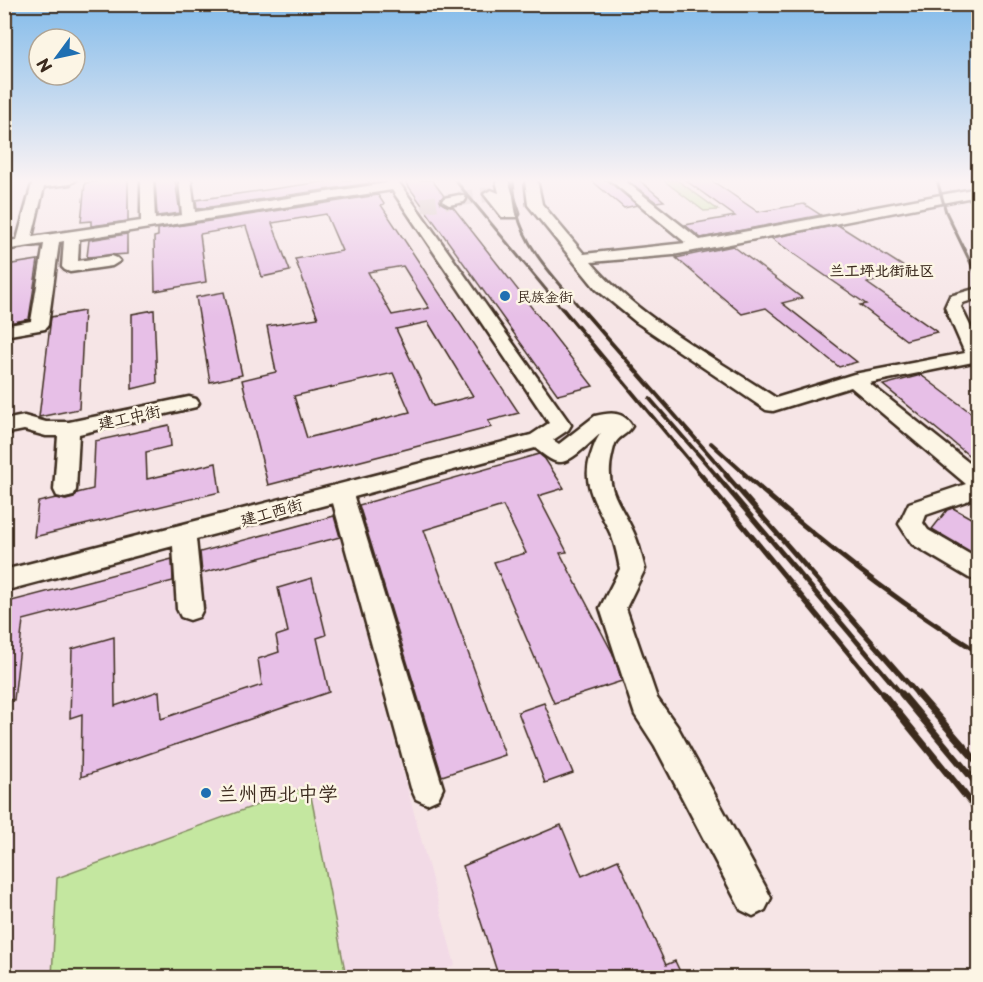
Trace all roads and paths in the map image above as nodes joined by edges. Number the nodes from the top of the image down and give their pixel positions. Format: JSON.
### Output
{"nodes":[{"id":1,"x":27,"y":226,"type":"edge"},
{"id":2,"x":136,"y":226,"type":"edge"},
{"id":3,"x":429,"y":226,"type":"edge"},
{"id":4,"x":552,"y":226,"type":"edge"},
{"id":5,"x":673,"y":226,"type":"edge"},
{"id":6,"x":799,"y":226,"type":"edge"},
{"id":7,"x":72,"y":236,"type":"junction"},
{"id":8,"x":52,"y":239,"type":"junction"},
{"id":9,"x":23,"y":243,"type":"junction"},
{"id":10,"x":697,"y":245,"type":"junction"},
{"id":11,"x":4,"y":246,"type":"edge"},
{"id":12,"x":579,"y":259,"type":"junction"},
{"id":13,"x":112,"y":261,"type":"dead end"},
{"id":14,"x":978,"y":293,"type":"edge"},
{"id":15,"x":4,"y":331,"type":"edge"},
{"id":16,"x":977,"y":358,"type":"edge"},
{"id":17,"x":854,"y":380,"type":"junction"},
{"id":18,"x":523,"y":399,"type":"dead end"},
{"id":19,"x":189,"y":403,"type":"dead end"},
{"id":20,"x":561,"y":425,"type":"junction"},
{"id":21,"x":4,"y":427,"type":"edge"},
{"id":22,"x":69,"y":429,"type":"junction"},
{"id":23,"x":538,"y":440,"type":"junction"},
{"id":24,"x":978,"y":482,"type":"edge"},
{"id":25,"x":978,"y":489,"type":"edge"},
{"id":26,"x":65,"y":490,"type":"dead end"},
{"id":27,"x":341,"y":492,"type":"junction"},
{"id":28,"x":184,"y":534,"type":"junction"},
{"id":29,"x":978,"y":571,"type":"edge"},
{"id":30,"x":4,"y":581,"type":"edge"},
{"id":31,"x":190,"y":609,"type":"dead end"},
{"id":32,"x":427,"y":788,"type":"dead end"},
{"id":33,"x":753,"y":898,"type":"dead end"}],
"edges":[{"from":1,"to":9,"type":"street"},
{"from":2,"to":7,"type":"street"},
{"from":3,"to":20,"type":"street"},
{"from":4,"to":12,"type":"street"},
{"from":5,"to":10,"type":"street"},
{"from":6,"to":10,"type":"street"},
{"from":7,"to":8,"type":"street"},
{"from":7,"to":13,"type":"street"},
{"from":8,"to":9,"type":"street"},
{"from":8,"to":15,"type":"street"},
{"from":9,"to":11,"type":"street"},
{"from":10,"to":12,"type":"street"},
{"from":12,"to":17,"type":"street"},
{"from":14,"to":16,"type":"street"},
{"from":16,"to":17,"type":"street"},
{"from":17,"to":24,"type":"street"},
{"from":18,"to":20,"type":"street"},
{"from":19,"to":22,"type":"street","name":"建工中街"},
{"from":20,"to":23,"type":"street"},
{"from":21,"to":22,"type":"street","name":"建工中街"},
{"from":22,"to":26,"type":"street"},
{"from":23,"to":27,"type":"street","name":"建工西街"},
{"from":23,"to":33,"type":"street"},
{"from":25,"to":29,"type":"street"},
{"from":27,"to":28,"type":"street","name":"建工西街"},
{"from":27,"to":32,"type":"street"},
{"from":28,"to":30,"type":"street","name":"建工西街"},
{"from":28,"to":31,"type":"street"}]}
